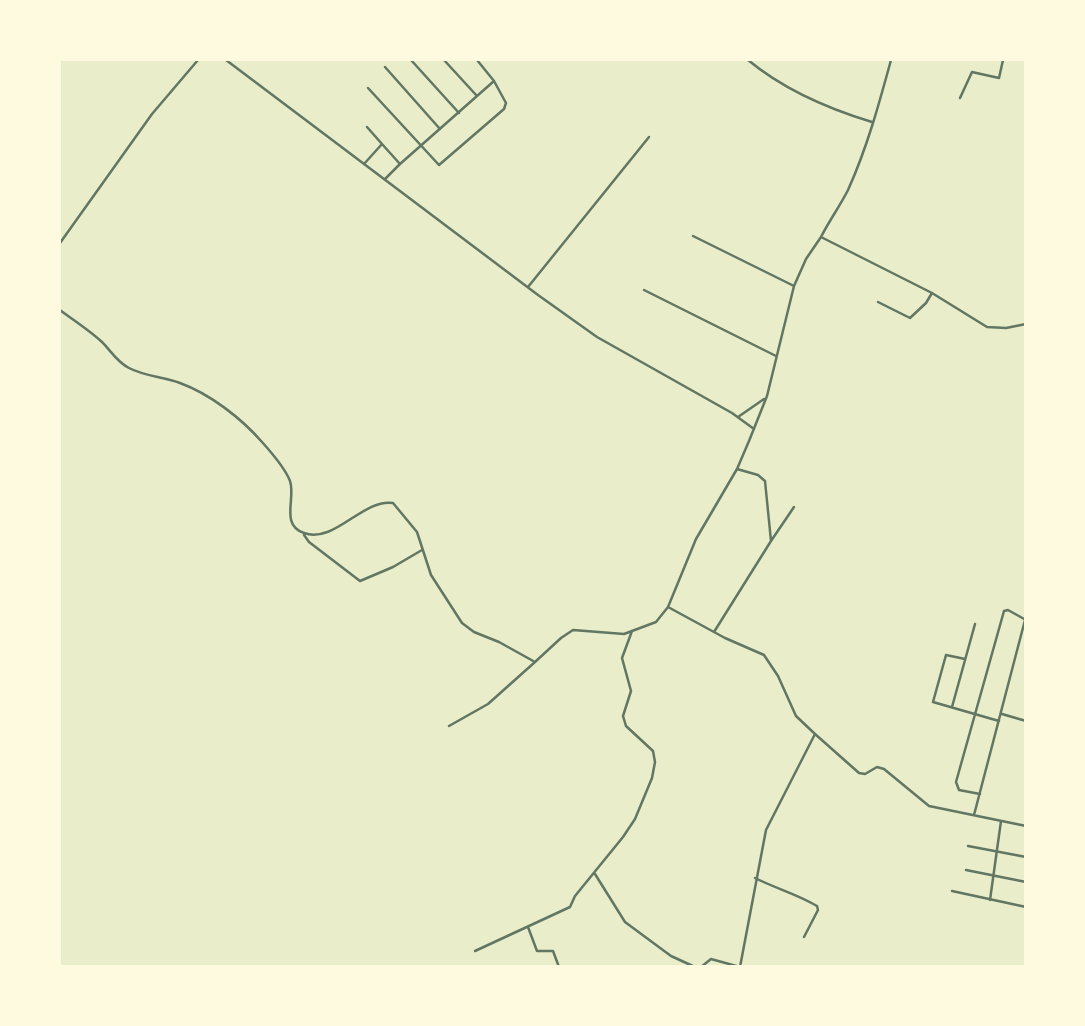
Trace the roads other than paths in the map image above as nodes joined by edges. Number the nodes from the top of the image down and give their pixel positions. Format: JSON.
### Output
{"nodes":[{"id":1,"x":198,"y":60,"type":"edge"},
{"id":2,"x":226,"y":60,"type":"edge"},
{"id":3,"x":411,"y":60,"type":"edge"},
{"id":4,"x":444,"y":60,"type":"edge"},
{"id":5,"x":477,"y":60,"type":"edge"},
{"id":6,"x":748,"y":60,"type":"edge"},
{"id":7,"x":891,"y":60,"type":"edge"},
{"id":8,"x":1003,"y":60,"type":"edge"},
{"id":9,"x":385,"y":67,"type":"dead end"},
{"id":10,"x":494,"y":81,"type":"junction"},
{"id":11,"x":368,"y":88,"type":"dead end"},
{"id":12,"x":477,"y":96,"type":"junction"},
{"id":13,"x":960,"y":98,"type":"dead end"},
{"id":14,"x":458,"y":113,"type":"junction"},
{"id":15,"x":873,"y":122,"type":"junction"},
{"id":16,"x":367,"y":127,"type":"dead end"},
{"id":17,"x":440,"y":129,"type":"junction"},
{"id":18,"x":649,"y":137,"type":"dead end"},
{"id":19,"x":382,"y":144,"type":"junction"},
{"id":20,"x":420,"y":147,"type":"junction"},
{"id":21,"x":365,"y":164,"type":"junction"},
{"id":22,"x":400,"y":164,"type":"junction"},
{"id":23,"x":385,"y":179,"type":"junction"},
{"id":24,"x":693,"y":236,"type":"dead end"},
{"id":25,"x":821,"y":237,"type":"junction"},
{"id":26,"x":60,"y":240,"type":"edge"},
{"id":27,"x":794,"y":286,"type":"junction"},
{"id":28,"x":528,"y":287,"type":"junction"},
{"id":29,"x":644,"y":290,"type":"dead end"},
{"id":30,"x":932,"y":293,"type":"junction"},
{"id":31,"x":878,"y":302,"type":"dead end"},
{"id":32,"x":60,"y":310,"type":"edge"},
{"id":33,"x":1026,"y":324,"type":"edge"},
{"id":34,"x":776,"y":356,"type":"junction"},
{"id":35,"x":767,"y":396,"type":"junction"},
{"id":36,"x":738,"y":417,"type":"junction"},
{"id":37,"x":754,"y":429,"type":"junction"},
{"id":38,"x":737,"y":469,"type":"junction"},
{"id":39,"x":794,"y":507,"type":"dead end"},
{"id":40,"x":304,"y":533,"type":"junction"},
{"id":41,"x":771,"y":541,"type":"junction"},
{"id":42,"x":422,"y":550,"type":"junction"},
{"id":43,"x":668,"y":607,"type":"junction"},
{"id":44,"x":1025,"y":620,"type":"edge"},
{"id":45,"x":975,"y":624,"type":"dead end"},
{"id":46,"x":632,"y":631,"type":"junction"},
{"id":47,"x":714,"y":632,"type":"junction"},
{"id":48,"x":965,"y":659,"type":"junction"},
{"id":49,"x":535,"y":663,"type":"junction"},
{"id":50,"x":952,"y":707,"type":"junction"},
{"id":51,"x":975,"y":714,"type":"junction"},
{"id":52,"x":1001,"y":714,"type":"junction"},
{"id":53,"x":1025,"y":719,"type":"edge"},
{"id":54,"x":999,"y":720,"type":"junction"},
{"id":55,"x":449,"y":726,"type":"dead end"},
{"id":56,"x":815,"y":734,"type":"junction"},
{"id":57,"x":980,"y":794,"type":"junction"},
{"id":58,"x":974,"y":815,"type":"junction"},
{"id":59,"x":1001,"y":821,"type":"junction"},
{"id":60,"x":1026,"y":826,"type":"edge"},
{"id":61,"x":968,"y":846,"type":"dead end"},
{"id":62,"x":997,"y":851,"type":"junction"},
{"id":63,"x":1026,"y":857,"type":"edge"},
{"id":64,"x":966,"y":870,"type":"dead end"},
{"id":65,"x":595,"y":873,"type":"junction"},
{"id":66,"x":994,"y":875,"type":"junction"},
{"id":67,"x":755,"y":878,"type":"junction"},
{"id":68,"x":1026,"y":882,"type":"edge"},
{"id":69,"x":952,"y":891,"type":"dead end"},
{"id":70,"x":990,"y":900,"type":"junction"},
{"id":71,"x":1026,"y":907,"type":"edge"},
{"id":72,"x":528,"y":927,"type":"junction"},
{"id":73,"x":804,"y":937,"type":"dead end"},
{"id":74,"x":475,"y":951,"type":"dead end"},
{"id":75,"x":559,"y":967,"type":"edge"},
{"id":76,"x":695,"y":967,"type":"edge"},
{"id":77,"x":701,"y":967,"type":"edge"},
{"id":78,"x":740,"y":967,"type":"edge"}],
"edges":[{"from":1,"to":26,"type":"street"},
{"from":2,"to":21,"type":"street"},
{"from":3,"to":14,"type":"street"},
{"from":4,"to":12,"type":"street"},
{"from":5,"to":10,"type":"street"},
{"from":6,"to":15,"type":"street"},
{"from":7,"to":15,"type":"street"},
{"from":8,"to":13,"type":"street"},
{"from":9,"to":17,"type":"street"},
{"from":10,"to":12,"type":"street"},
{"from":10,"to":20,"type":"street"},
{"from":11,"to":20,"type":"street"},
{"from":12,"to":14,"type":"street"},
{"from":14,"to":17,"type":"street"},
{"from":15,"to":25,"type":"street"},
{"from":16,"to":19,"type":"street"},
{"from":17,"to":20,"type":"street"},
{"from":18,"to":28,"type":"street"},
{"from":19,"to":21,"type":"street"},
{"from":19,"to":22,"type":"street"},
{"from":20,"to":22,"type":"street"},
{"from":21,"to":23,"type":"street"},
{"from":22,"to":23,"type":"street"},
{"from":23,"to":28,"type":"street"},
{"from":24,"to":27,"type":"street"},
{"from":25,"to":27,"type":"street"},
{"from":25,"to":30,"type":"street"},
{"from":27,"to":34,"type":"street"},
{"from":28,"to":36,"type":"street"},
{"from":29,"to":34,"type":"street"},
{"from":30,"to":31,"type":"street"},
{"from":30,"to":33,"type":"street"},
{"from":32,"to":40,"type":"street"},
{"from":34,"to":35,"type":"street"},
{"from":35,"to":36,"type":"street"},
{"from":35,"to":37,"type":"street"},
{"from":36,"to":37,"type":"street"},
{"from":37,"to":38,"type":"street"},
{"from":38,"to":41,"type":"street"},
{"from":38,"to":43,"type":"street"},
{"from":39,"to":41,"type":"street"},
{"from":40,"to":42,"type":"street"},
{"from":40,"to":42,"type":"street"},
{"from":41,"to":47,"type":"street"},
{"from":42,"to":49,"type":"street"},
{"from":43,"to":46,"type":"street"},
{"from":43,"to":47,"type":"street"},
{"from":44,"to":51,"type":"street"},
{"from":44,"to":52,"type":"street"},
{"from":45,"to":48,"type":"street"},
{"from":46,"to":49,"type":"street"},
{"from":46,"to":65,"type":"street"},
{"from":47,"to":56,"type":"street"},
{"from":48,"to":50,"type":"street"},
{"from":48,"to":50,"type":"street"},
{"from":49,"to":55,"type":"street"},
{"from":50,"to":51,"type":"street"},
{"from":51,"to":54,"type":"street"},
{"from":51,"to":57,"type":"street"},
{"from":52,"to":53,"type":"street"},
{"from":52,"to":54,"type":"street"},
{"from":54,"to":57,"type":"street"},
{"from":56,"to":58,"type":"street"},
{"from":56,"to":67,"type":"street"},
{"from":57,"to":58,"type":"street"},
{"from":58,"to":59,"type":"street"},
{"from":59,"to":60,"type":"street"},
{"from":59,"to":62,"type":"street"},
{"from":61,"to":62,"type":"street"},
{"from":62,"to":63,"type":"street"},
{"from":62,"to":66,"type":"street"},
{"from":64,"to":66,"type":"street"},
{"from":65,"to":72,"type":"street"},
{"from":65,"to":76,"type":"street"},
{"from":66,"to":68,"type":"street"},
{"from":66,"to":70,"type":"street"},
{"from":67,"to":73,"type":"street"},
{"from":67,"to":78,"type":"street"},
{"from":69,"to":70,"type":"street"},
{"from":70,"to":71,"type":"street"},
{"from":72,"to":74,"type":"street"},
{"from":72,"to":75,"type":"street"},
{"from":77,"to":78,"type":"street"}]}
